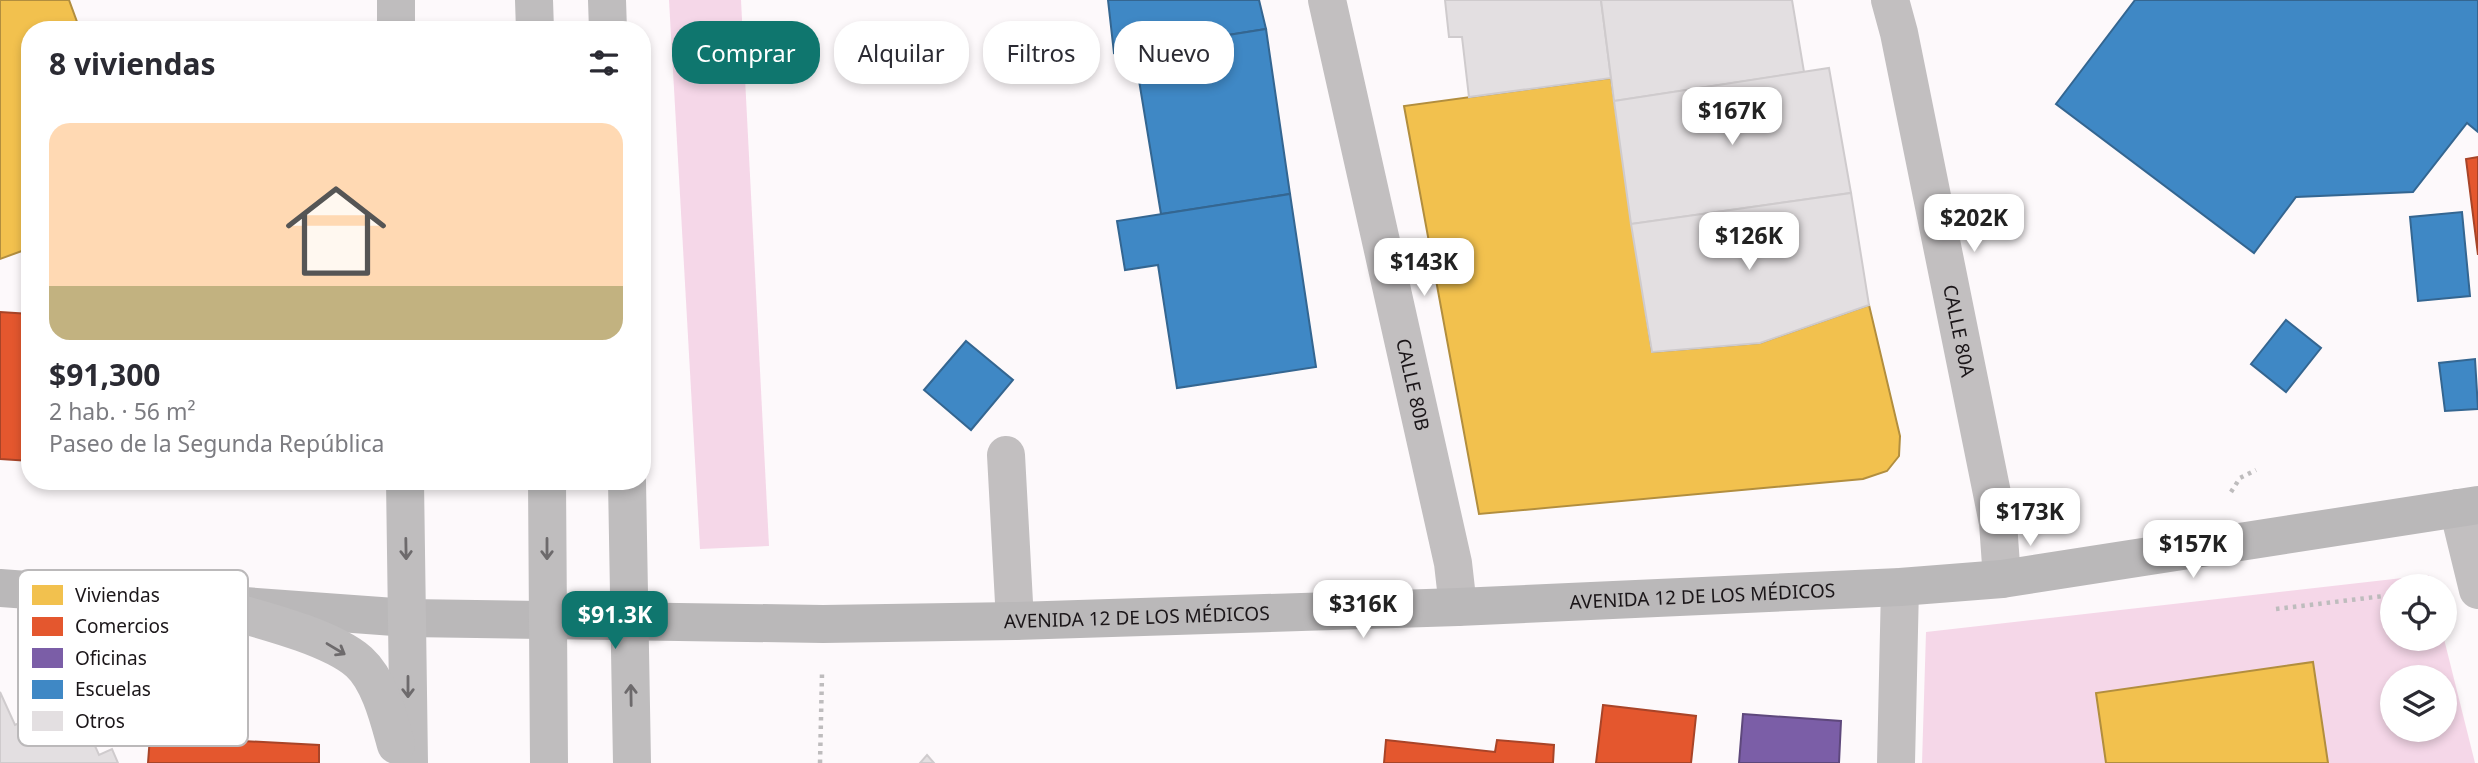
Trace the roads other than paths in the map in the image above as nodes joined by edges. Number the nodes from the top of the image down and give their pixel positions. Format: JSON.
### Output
{"nodes":[{"id":1,"x":396,"y":0,"type":"edge"},
{"id":2,"x":534,"y":0,"type":"edge"},
{"id":3,"x":607,"y":0,"type":"edge"},
{"id":4,"x":1327,"y":0,"type":"edge"},
{"id":5,"x":1889,"y":0,"type":"edge"},
{"id":6,"x":396,"y":21,"type":"edge"},
{"id":7,"x":535,"y":21,"type":"edge"},
{"id":8,"x":608,"y":21,"type":"edge"},
{"id":9,"x":1006,"y":455,"type":"dead end"},
{"id":10,"x":405,"y":490,"type":"edge"},
{"id":11,"x":547,"y":490,"type":"edge"},
{"id":12,"x":627,"y":490,"type":"edge"},
{"id":13,"x":2468,"y":507,"type":"edge"},
{"id":14,"x":2003,"y":579,"type":"junction"},
{"id":15,"x":1900,"y":587,"type":"junction"},
{"id":16,"x":0,"y":588,"type":"edge"},
{"id":17,"x":18,"y":589,"type":"edge"},
{"id":18,"x":2478,"y":590,"type":"edge"},
{"id":19,"x":248,"y":606,"type":"edge"},
{"id":20,"x":1458,"y":607,"type":"junction"},
{"id":21,"x":248,"y":618,"type":"edge"},
{"id":22,"x":408,"y":618,"type":"junction"},
{"id":23,"x":1015,"y":621,"type":"junction"},
{"id":24,"x":401,"y":763,"type":"edge"},
{"id":25,"x":409,"y":763,"type":"edge"},
{"id":26,"x":549,"y":763,"type":"edge"},
{"id":27,"x":632,"y":763,"type":"edge"},
{"id":28,"x":1896,"y":763,"type":"edge"}],
"edges":[{"from":1,"to":6,"type":"highway"},
{"from":2,"to":7,"type":"highway"},
{"from":3,"to":8,"type":"highway"},
{"from":4,"to":20,"type":"street","name":"CALLE 80B"},
{"from":5,"to":14,"type":"street","name":"CALLE 80A"},
{"from":9,"to":23,"type":"street"},
{"from":10,"to":22,"type":"highway","one_way":true},
{"from":11,"to":26,"type":"highway","one_way":true},
{"from":27,"to":12,"type":"highway","one_way":true},
{"from":13,"to":14,"type":"main road","name":"AVENIDA 12 DE LOS MÉDICOS"},
{"from":13,"to":18,"type":"street"},
{"from":14,"to":15,"type":"main road","name":"AVENIDA 12 DE LOS MÉDICOS"},
{"from":15,"to":20,"type":"main road","name":"AVENIDA 12 DE LOS MÉDICOS"},
{"from":15,"to":28,"type":"street"},
{"from":16,"to":17,"type":"main road","name":"AVENIDA 12 DE LOS MÉDICOS"},
{"from":19,"to":22,"type":"main road","name":"AVENIDA 12 DE LOS MÉDICOS"},
{"from":20,"to":23,"type":"main road","name":"AVENIDA 12 DE LOS MÉDICOS"},
{"from":21,"to":24,"type":"highway","one_way":true},
{"from":22,"to":23,"type":"main road","name":"AVENIDA 12 DE LOS MÉDICOS"},
{"from":22,"to":25,"type":"highway","one_way":true}]}
